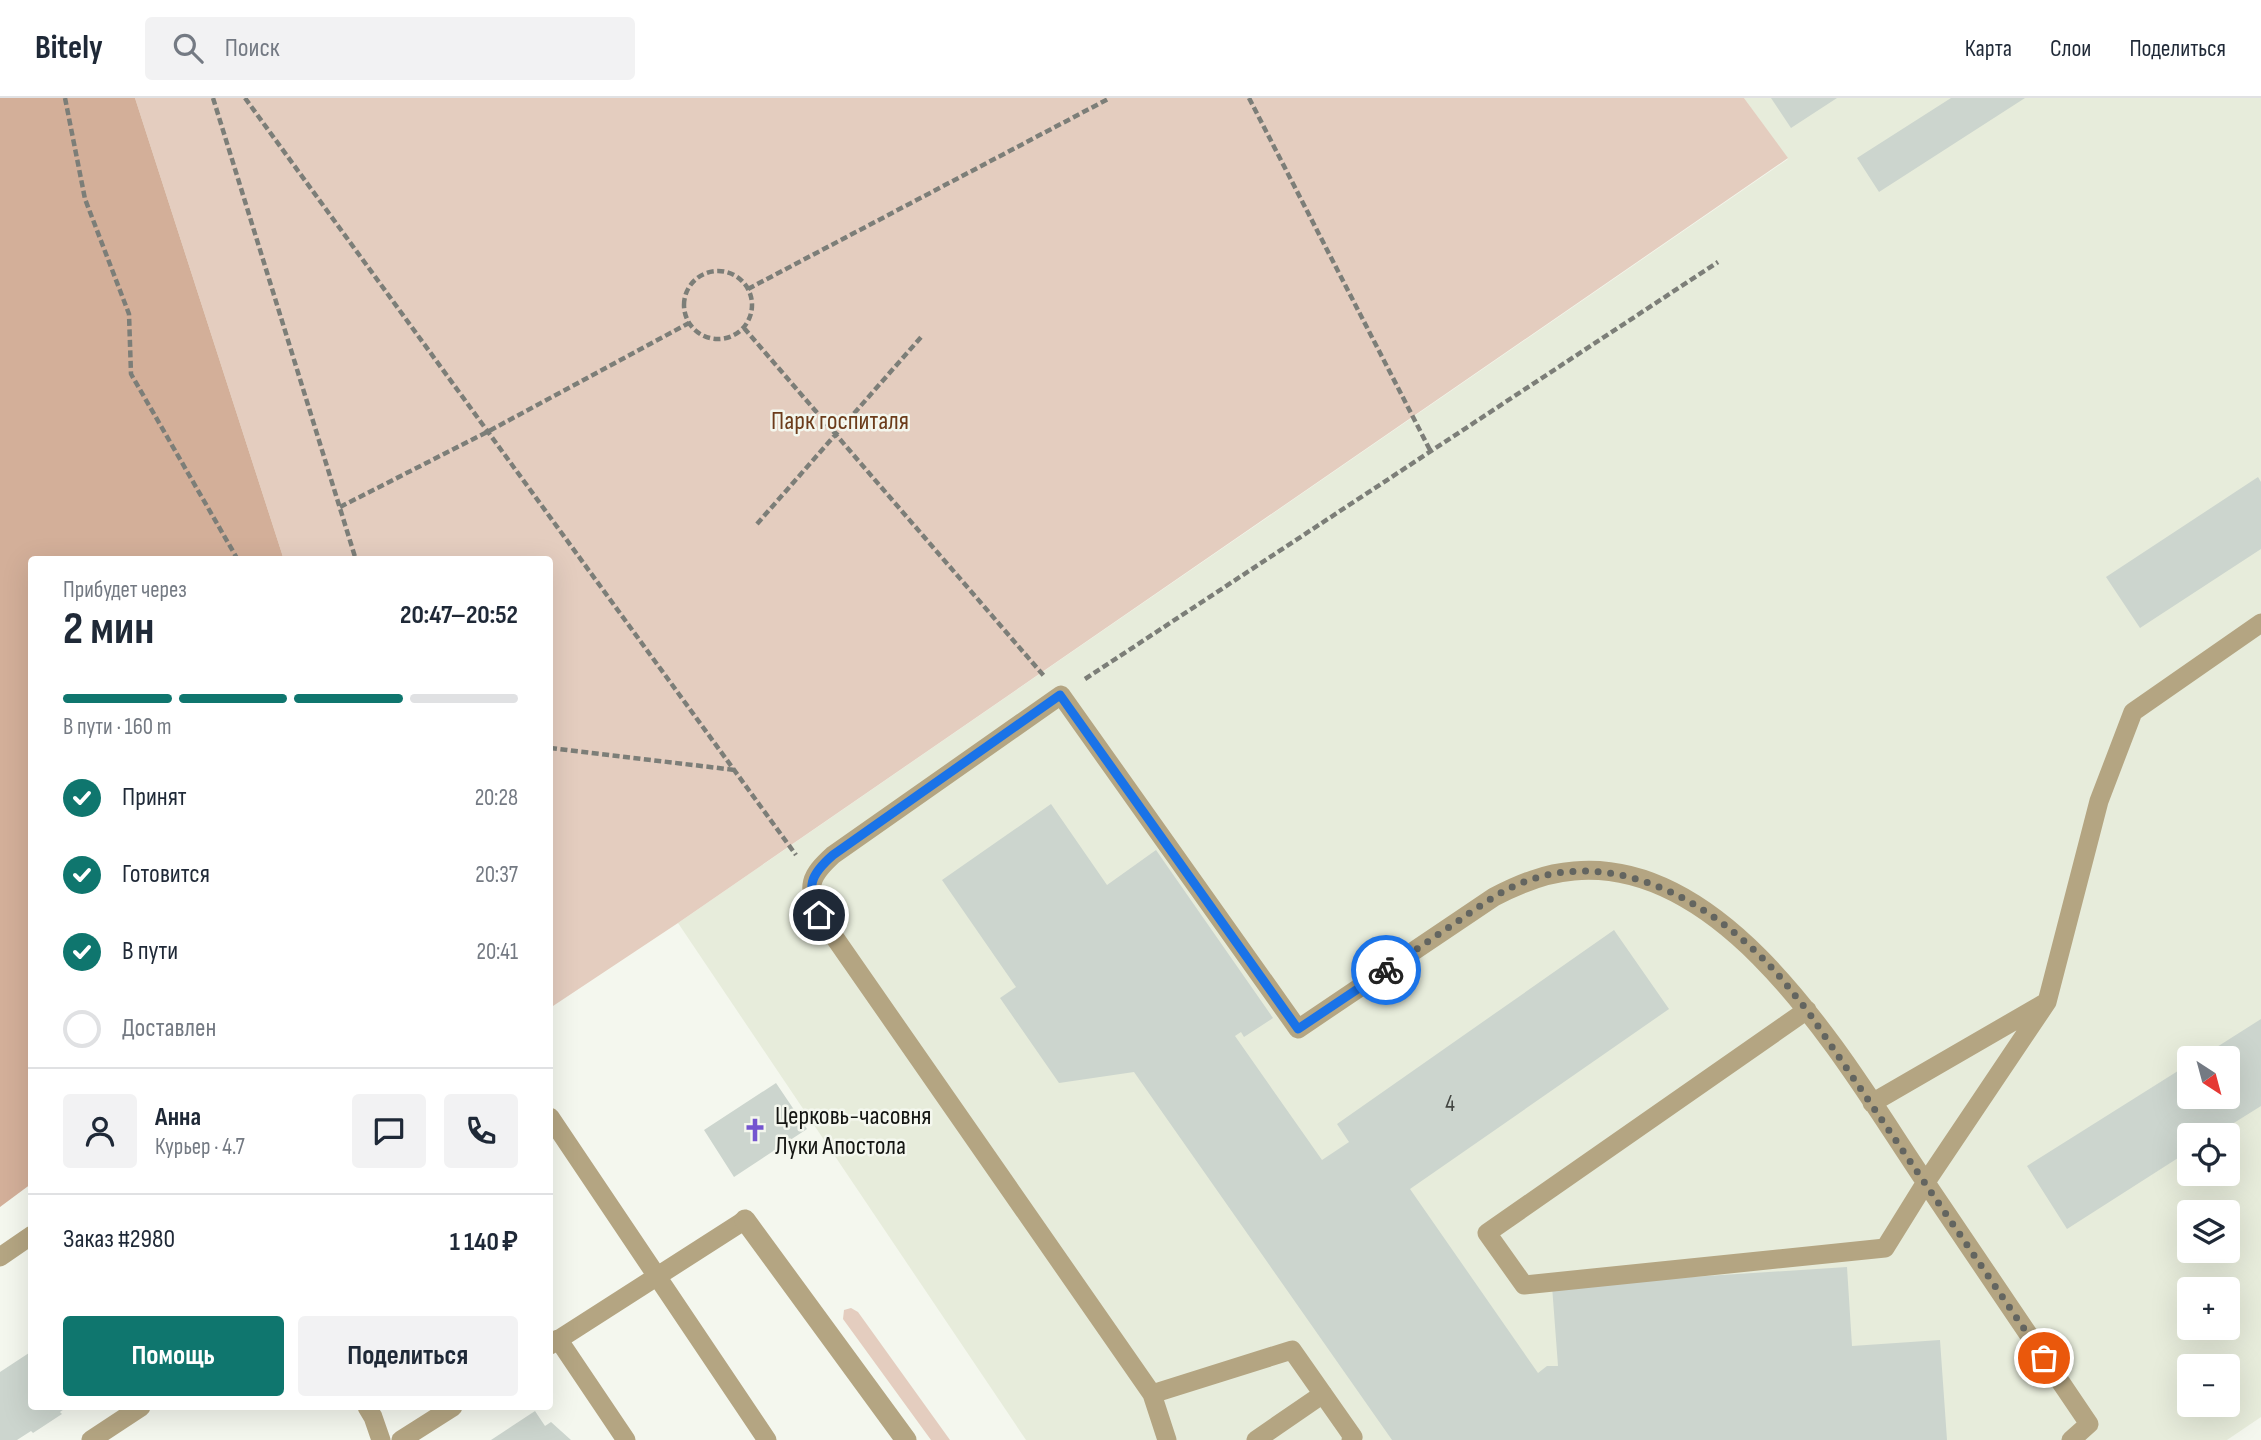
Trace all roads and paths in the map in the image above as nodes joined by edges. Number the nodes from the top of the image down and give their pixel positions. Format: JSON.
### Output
{"nodes":[{"id":1,"x":65,"y":98,"type":"edge"},
{"id":2,"x":213,"y":98,"type":"edge"},
{"id":3,"x":245,"y":98,"type":"edge"},
{"id":4,"x":1110,"y":98,"type":"edge"},
{"id":5,"x":1249,"y":98,"type":"edge"},
{"id":6,"x":1718,"y":262,"type":"dead end"},
{"id":7,"x":748,"y":289,"type":"junction"},
{"id":8,"x":689,"y":323,"type":"junction"},
{"id":9,"x":744,"y":328,"type":"junction"},
{"id":10,"x":922,"y":336,"type":"dead end"},
{"id":11,"x":488,"y":431,"type":"junction"},
{"id":12,"x":837,"y":434,"type":"junction"},
{"id":13,"x":1431,"y":452,"type":"junction"},
{"id":14,"x":340,"y":507,"type":"junction"},
{"id":15,"x":757,"y":524,"type":"dead end"},
{"id":16,"x":236,"y":556,"type":"edge"},
{"id":17,"x":355,"y":556,"type":"edge"},
{"id":18,"x":2261,"y":623,"type":"edge"},
{"id":19,"x":1060,"y":695,"type":"junction"},
{"id":20,"x":553,"y":748,"type":"edge"},
{"id":21,"x":735,"y":770,"type":"junction"},
{"id":22,"x":813,"y":878,"type":"junction"},
{"id":23,"x":2047,"y":1002,"type":"junction"},
{"id":24,"x":1807,"y":1010,"type":"junction"},
{"id":25,"x":1872,"y":1103,"type":"junction"},
{"id":26,"x":553,"y":1121,"type":"edge"},
{"id":27,"x":1926,"y":1182,"type":"junction"},
{"id":28,"x":745,"y":1220,"type":"joint"},
{"id":29,"x":28,"y":1238,"type":"edge"},
{"id":30,"x":0,"y":1256,"type":"edge"},
{"id":31,"x":657,"y":1276,"type":"junction"},
{"id":32,"x":554,"y":1342,"type":"edge"},
{"id":33,"x":1152,"y":1394,"type":"junction"},
{"id":34,"x":1323,"y":1394,"type":"junction"},
{"id":35,"x":136,"y":1410,"type":"edge"},
{"id":36,"x":368,"y":1410,"type":"edge"},
{"id":37,"x":448,"y":1410,"type":"edge"},
{"id":38,"x":91,"y":1440,"type":"edge"},
{"id":39,"x":381,"y":1440,"type":"edge"},
{"id":40,"x":401,"y":1440,"type":"edge"},
{"id":41,"x":626,"y":1440,"type":"edge"},
{"id":42,"x":767,"y":1440,"type":"edge"},
{"id":43,"x":906,"y":1440,"type":"edge"},
{"id":44,"x":1167,"y":1440,"type":"edge"},
{"id":45,"x":1256,"y":1440,"type":"edge"},
{"id":46,"x":1351,"y":1440,"type":"edge"},
{"id":47,"x":2071,"y":1440,"type":"edge"}],
"edges":[{"from":1,"to":16,"type":"path"},
{"from":2,"to":14,"type":"path"},
{"from":3,"to":11,"type":"path"},
{"from":4,"to":7,"type":"path"},
{"from":5,"to":13,"type":"path"},
{"from":6,"to":13,"type":"path"},
{"from":7,"to":8,"type":"path"},
{"from":7,"to":9,"type":"path"},
{"from":8,"to":9,"type":"path"},
{"from":8,"to":11,"type":"path"},
{"from":9,"to":12,"type":"path"},
{"from":10,"to":12,"type":"path"},
{"from":11,"to":14,"type":"path"},
{"from":11,"to":21,"type":"path"},
{"from":12,"to":15,"type":"path"},
{"from":12,"to":19,"type":"path"},
{"from":13,"to":19,"type":"path"},
{"from":14,"to":17,"type":"path"},
{"from":18,"to":23,"type":"lane"},
{"from":19,"to":22,"type":"lane"},
{"from":19,"to":24,"type":"lane"},
{"from":20,"to":21,"type":"path"},
{"from":21,"to":22,"type":"path"},
{"from":22,"to":33,"type":"lane"},
{"from":23,"to":25,"type":"lane"},
{"from":23,"to":27,"type":"lane"},
{"from":24,"to":25,"type":"lane"},
{"from":24,"to":27,"type":"lane"},
{"from":25,"to":27,"type":"lane"},
{"from":26,"to":31,"type":"lane"},
{"from":27,"to":47,"type":"lane"},
{"from":28,"to":31,"type":"lane"},
{"from":28,"to":43,"type":"street"},
{"from":29,"to":30,"type":"lane"},
{"from":31,"to":32,"type":"lane"},
{"from":31,"to":42,"type":"lane"},
{"from":32,"to":41,"type":"lane"},
{"from":33,"to":34,"type":"lane"},
{"from":33,"to":44,"type":"lane"},
{"from":34,"to":45,"type":"lane"},
{"from":34,"to":46,"type":"lane"},
{"from":35,"to":38,"type":"lane"},
{"from":36,"to":39,"type":"lane"},
{"from":37,"to":40,"type":"lane"}]}
